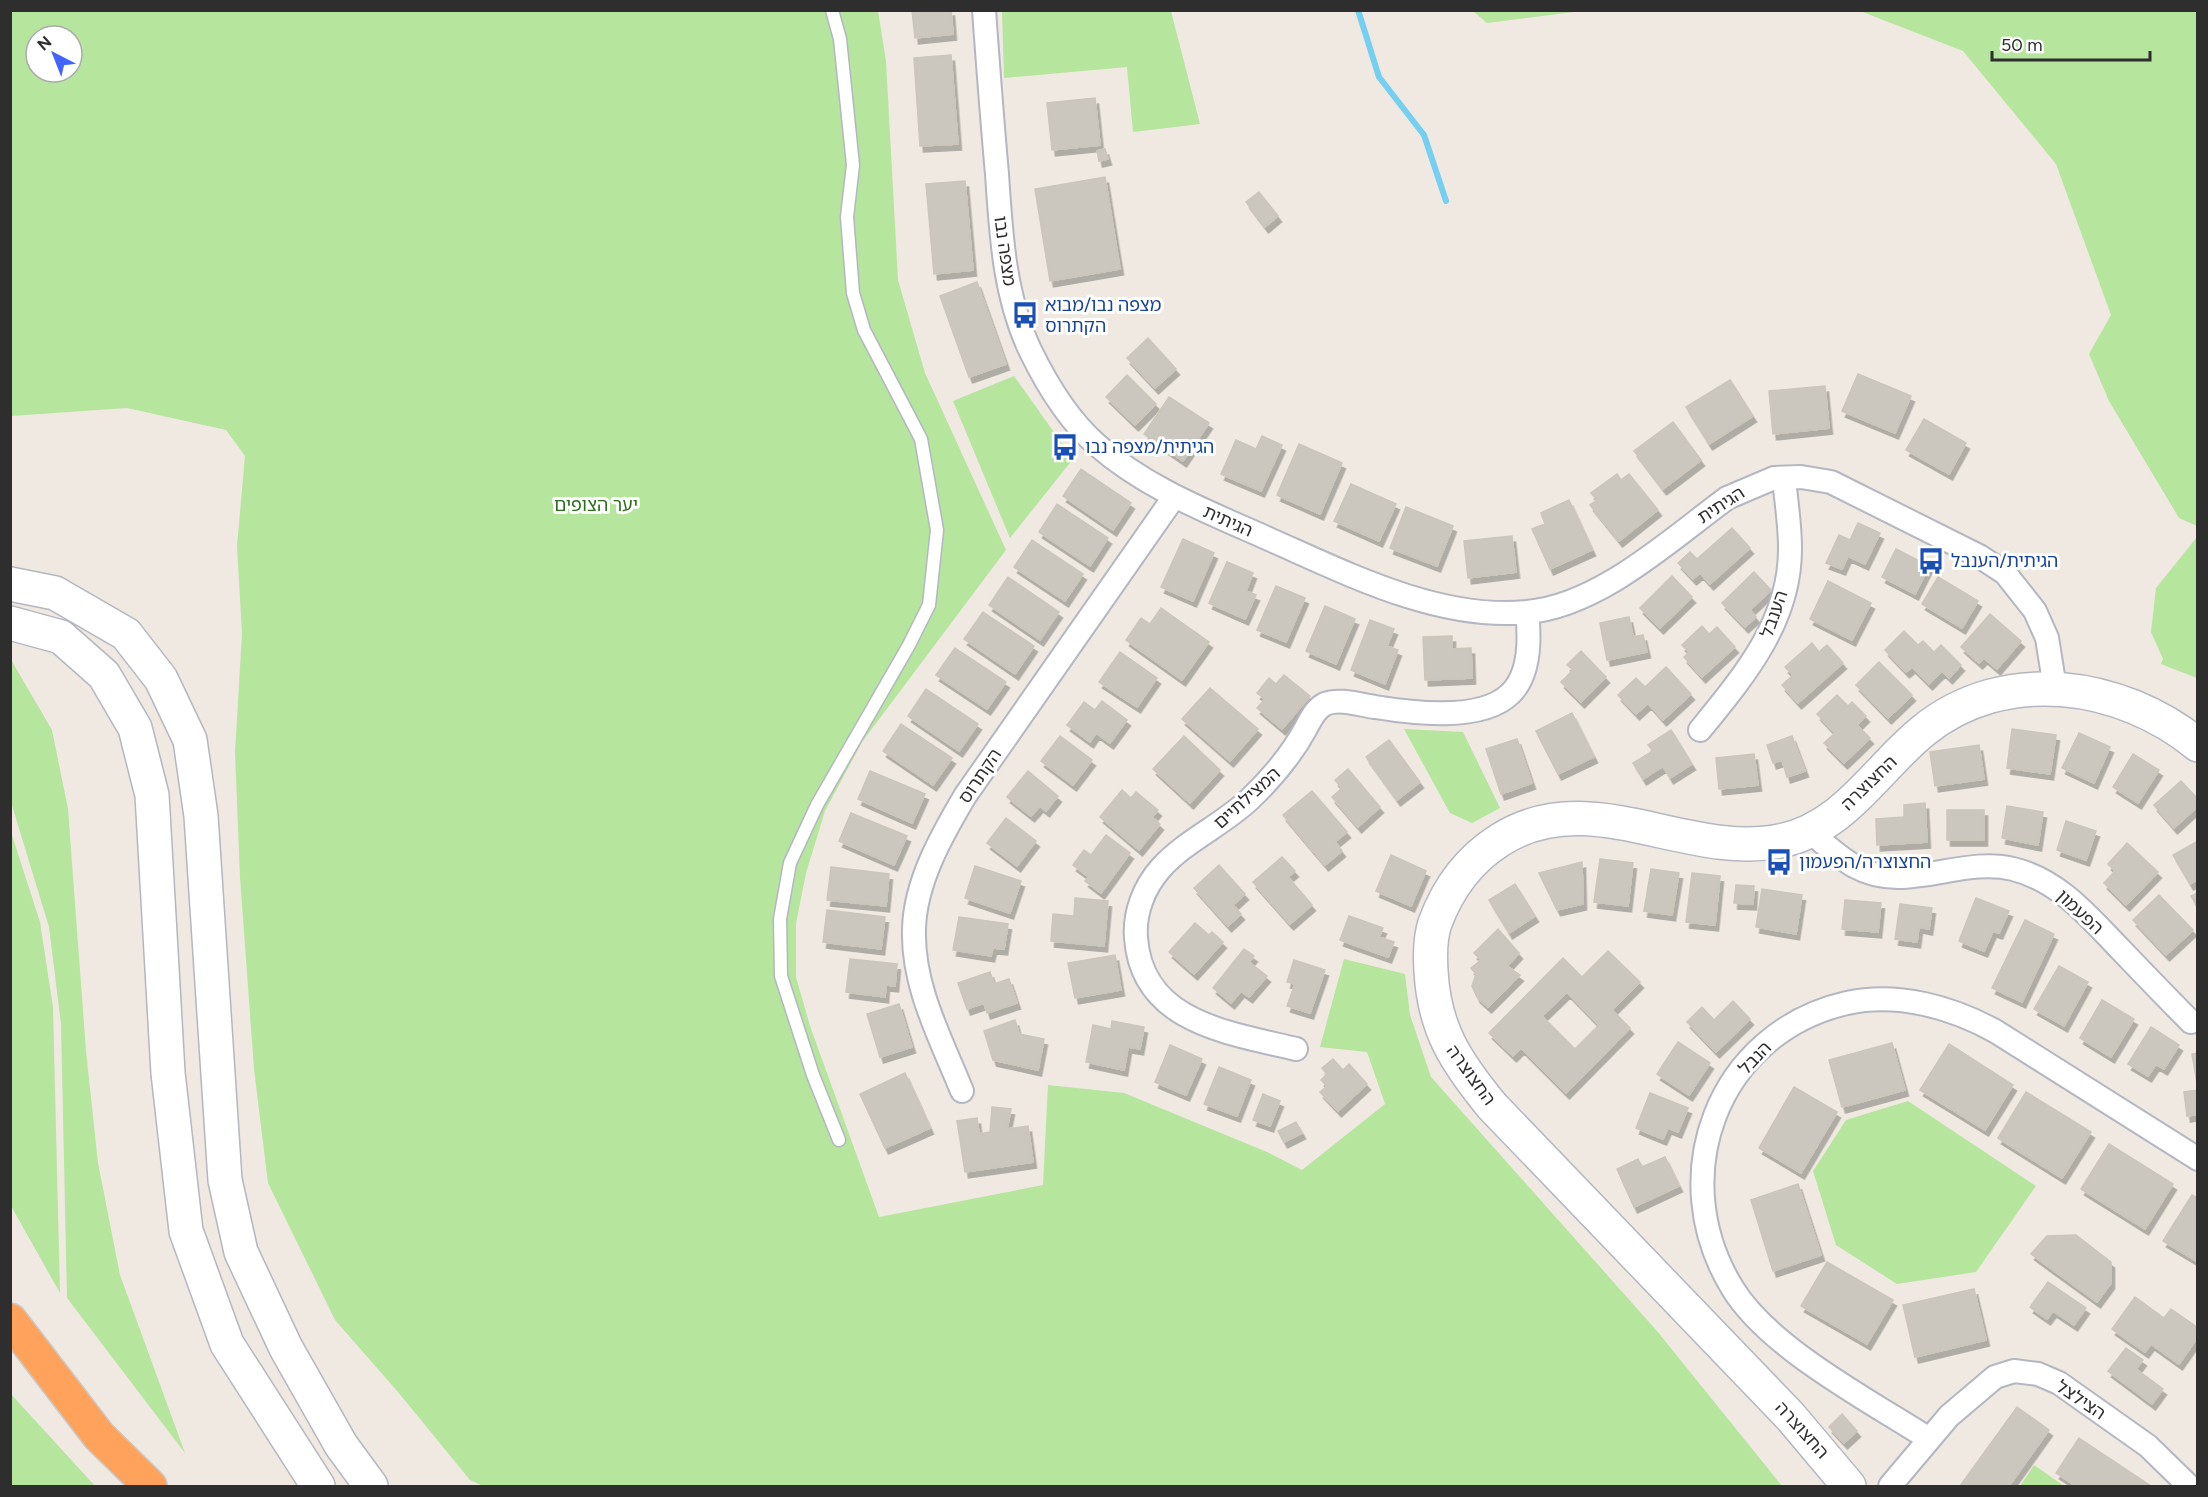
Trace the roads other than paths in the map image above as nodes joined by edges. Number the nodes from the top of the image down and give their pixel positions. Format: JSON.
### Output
{"nodes":[{"id":1,"x":832,"y":10,"type":"edge"},
{"id":2,"x":984,"y":10,"type":"edge"},
{"id":3,"x":1784,"y":478,"type":"junction"},
{"id":4,"x":1174,"y":497,"type":"junction"},
{"id":5,"x":10,"y":584,"type":"edge"},
{"id":6,"x":1527,"y":612,"type":"junction"},
{"id":7,"x":10,"y":622,"type":"edge"},
{"id":8,"x":2055,"y":688,"type":"junction"},
{"id":9,"x":1700,"y":730,"type":"dead end"},
{"id":10,"x":2198,"y":745,"type":"edge"},
{"id":11,"x":1809,"y":831,"type":"junction"},
{"id":12,"x":2191,"y":1022,"type":"dead end"},
{"id":13,"x":1296,"y":1048,"type":"dead end"},
{"id":14,"x":963,"y":1091,"type":"dead end"},
{"id":15,"x":839,"y":1140,"type":"dead end"},
{"id":16,"x":2198,"y":1159,"type":"edge"},
{"id":17,"x":10,"y":1320,"type":"edge"},
{"id":18,"x":1929,"y":1439,"type":"junction"},
{"id":19,"x":150,"y":1486,"type":"edge"},
{"id":20,"x":318,"y":1486,"type":"edge"},
{"id":21,"x":371,"y":1486,"type":"edge"},
{"id":22,"x":1849,"y":1486,"type":"edge"},
{"id":23,"x":1890,"y":1486,"type":"edge"},
{"id":24,"x":2188,"y":1486,"type":"edge"}],
"edges":[{"from":1,"to":15,"type":"lane"},
{"from":2,"to":4,"type":"street","name":"מצפה נבו"},
{"from":3,"to":6,"type":"street","name":"הגיתית"},
{"from":3,"to":8,"type":"street","name":"הגיתית"},
{"from":3,"to":9,"type":"street","name":"הענבל"},
{"from":4,"to":6,"type":"street","name":"הגיתית"},
{"from":4,"to":14,"type":"street","name":"הקתרוס"},
{"from":5,"to":21,"type":"main road"},
{"from":6,"to":13,"type":"street","name":"המצילתיים"},
{"from":7,"to":20,"type":"main road"},
{"from":8,"to":10,"type":"main road"},
{"from":8,"to":11,"type":"main road","name":"החצוצרה"},
{"from":11,"to":12,"type":"street","name":"הפעמון"},
{"from":11,"to":22,"type":"main road","name":"החצוצרה"},
{"from":16,"to":18,"type":"street","name":"הנבל"},
{"from":17,"to":19,"type":"highway"},
{"from":18,"to":23,"type":"street","name":"הצילצל"},
{"from":18,"to":24,"type":"street","name":"הצילצל"}]}
